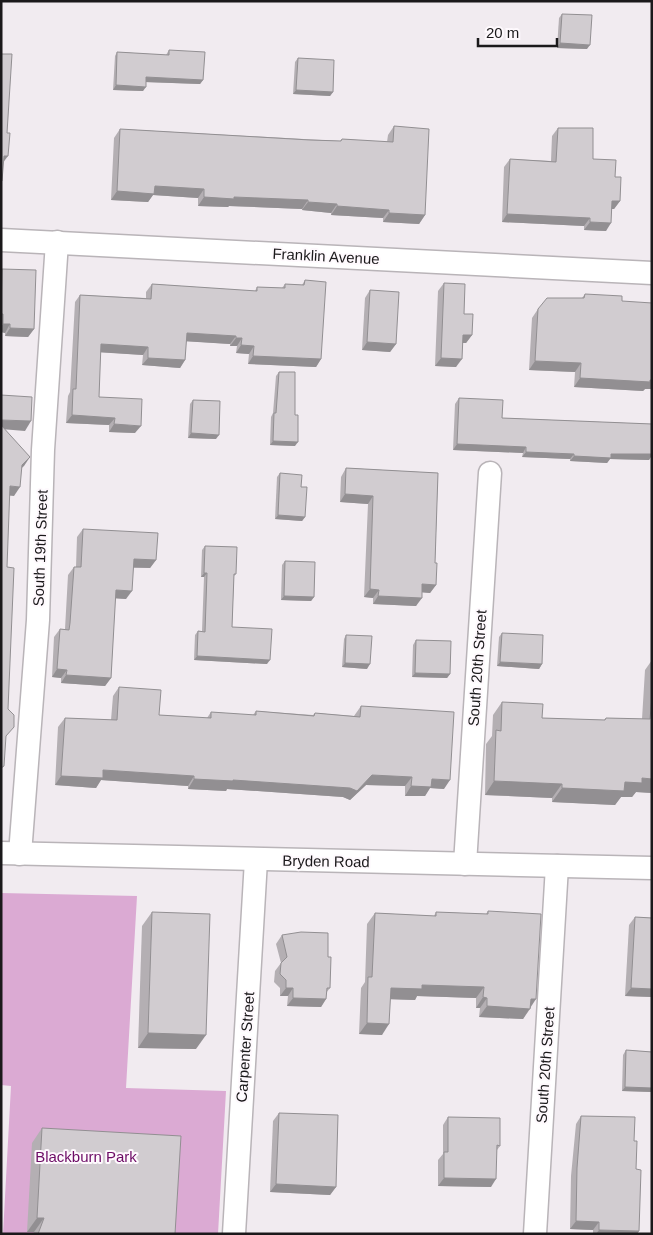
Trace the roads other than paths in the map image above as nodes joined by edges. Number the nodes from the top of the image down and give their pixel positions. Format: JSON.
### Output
{"nodes":[{"id":1,"x":1,"y":240,"type":"edge"},
{"id":2,"x":57,"y":242,"type":"junction"},
{"id":3,"x":652,"y":273,"type":"edge"},
{"id":4,"x":490,"y":473,"type":"dead end"},
{"id":5,"x":10,"y":854,"type":"edge"},
{"id":6,"x":256,"y":860,"type":"junction"},
{"id":7,"x":465,"y":864,"type":"junction"},
{"id":8,"x":557,"y":866,"type":"junction"},
{"id":9,"x":652,"y":868,"type":"edge"},
{"id":10,"x":234,"y":1234,"type":"edge"},
{"id":11,"x":535,"y":1234,"type":"edge"}],
"edges":[{"from":1,"to":2,"type":"street","name":"Franklin Avenue"},
{"from":2,"to":3,"type":"street","name":"Franklin Avenue"},
{"from":2,"to":5,"type":"street","name":"South 19th Street"},
{"from":4,"to":7,"type":"street","name":"South 20th Street"},
{"from":5,"to":6,"type":"street","name":"Bryden Road"},
{"from":6,"to":7,"type":"street","name":"Bryden Road"},
{"from":6,"to":10,"type":"street","name":"Carpenter Street"},
{"from":7,"to":8,"type":"street","name":"Bryden Road"},
{"from":8,"to":9,"type":"street","name":"Bryden Road"},
{"from":8,"to":11,"type":"street","name":"South 20th Street"}]}
